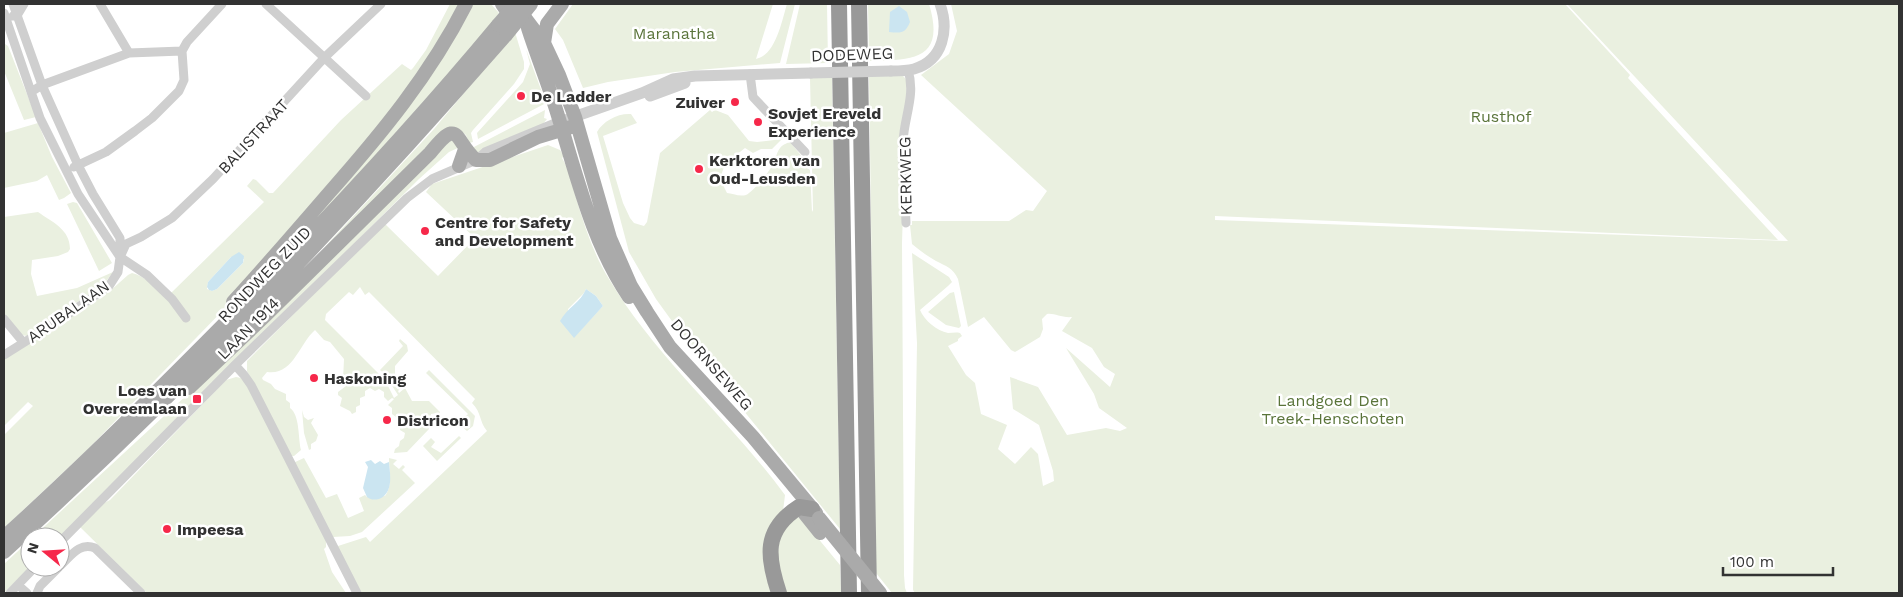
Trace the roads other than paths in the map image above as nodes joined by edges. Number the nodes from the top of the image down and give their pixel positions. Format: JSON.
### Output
{"nodes":[{"id":1,"x":12,"y":4,"type":"edge"},
{"id":2,"x":24,"y":4,"type":"edge"},
{"id":3,"x":100,"y":4,"type":"edge"},
{"id":4,"x":220,"y":4,"type":"edge"},
{"id":5,"x":266,"y":4,"type":"edge"},
{"id":6,"x":380,"y":4,"type":"edge"},
{"id":7,"x":466,"y":4,"type":"edge"},
{"id":8,"x":502,"y":4,"type":"edge"},
{"id":9,"x":515,"y":4,"type":"edge"},
{"id":10,"x":531,"y":4,"type":"edge"},
{"id":11,"x":562,"y":4,"type":"edge"},
{"id":12,"x":839,"y":4,"type":"edge"},
{"id":13,"x":859,"y":4,"type":"edge"},
{"id":14,"x":940,"y":4,"type":"edge"},
{"id":15,"x":18,"y":14,"type":"junction"},
{"id":16,"x":5,"y":16,"type":"edge"},
{"id":17,"x":525,"y":20,"type":"junction"},
{"id":18,"x":502,"y":30,"type":"junction"},
{"id":19,"x":544,"y":43,"type":"junction"},
{"id":20,"x":182,"y":51,"type":"junction"},
{"id":21,"x":129,"y":52,"type":"junction"},
{"id":22,"x":325,"y":57,"type":"junction"},
{"id":23,"x":538,"y":62,"type":"junction"},
{"id":24,"x":908,"y":70,"type":"junction"},
{"id":25,"x":750,"y":74,"type":"junction"},
{"id":26,"x":42,"y":85,"type":"junction"},
{"id":27,"x":32,"y":92,"type":"junction"},
{"id":28,"x":366,"y":96,"type":"dead end"},
{"id":29,"x":576,"y":121,"type":"junction"},
{"id":30,"x":561,"y":125,"type":"junction"},
{"id":31,"x":465,"y":149,"type":"junction"},
{"id":32,"x":804,"y":152,"type":"dead end"},
{"id":33,"x":476,"y":160,"type":"junction"},
{"id":34,"x":78,"y":165,"type":"junction"},
{"id":35,"x":458,"y":166,"type":"junction"},
{"id":36,"x":66,"y":171,"type":"junction"},
{"id":37,"x":906,"y":223,"type":"dead end"},
{"id":38,"x":120,"y":257,"type":"junction"},
{"id":39,"x":186,"y":318,"type":"dead end"},
{"id":40,"x":5,"y":323,"type":"edge"},
{"id":41,"x":23,"y":342,"type":"junction"},
{"id":42,"x":4,"y":355,"type":"edge"},
{"id":43,"x":235,"y":365,"type":"junction"},
{"id":44,"x":180,"y":368,"type":"junction"},
{"id":45,"x":121,"y":442,"type":"junction"},
{"id":46,"x":810,"y":511,"type":"junction"},
{"id":47,"x":70,"y":532,"type":"edge"},
{"id":48,"x":4,"y":537,"type":"edge"},
{"id":49,"x":4,"y":552,"type":"edge"},
{"id":50,"x":70,"y":557,"type":"edge"},
{"id":51,"x":26,"y":577,"type":"edge"},
{"id":52,"x":49,"y":577,"type":"edge"},
{"id":53,"x":18,"y":585,"type":"junction"},
{"id":54,"x":10,"y":593,"type":"edge"},
{"id":55,"x":27,"y":593,"type":"edge"},
{"id":56,"x":37,"y":593,"type":"edge"},
{"id":57,"x":141,"y":593,"type":"edge"},
{"id":58,"x":358,"y":593,"type":"edge"},
{"id":59,"x":779,"y":593,"type":"edge"},
{"id":60,"x":849,"y":593,"type":"edge"},
{"id":61,"x":868,"y":593,"type":"edge"},
{"id":62,"x":880,"y":593,"type":"edge"}],
"edges":[{"from":1,"to":15,"type":"street"},
{"from":2,"to":15,"type":"street"},
{"from":3,"to":21,"type":"street"},
{"from":4,"to":20,"type":"street"},
{"from":5,"to":22,"type":"street"},
{"from":6,"to":22,"type":"street","name":"BALISTRAAT"},
{"from":7,"to":44,"type":"main road"},
{"from":8,"to":23,"type":"main road"},
{"from":9,"to":17,"type":"main road"},
{"from":9,"to":18,"type":"main road","name":"RONDWEG ZUID","bridge":true},
{"from":10,"to":18,"type":"main road","name":"RONDWEG ZUID","bridge":true},
{"from":11,"to":19,"type":"main road"},
{"from":12,"to":60,"type":"highway"},
{"from":13,"to":61,"type":"highway"},
{"from":14,"to":24,"type":"street","name":"DODEWEG"},
{"from":15,"to":16,"type":"street"},
{"from":15,"to":26,"type":"street"},
{"from":16,"to":27,"type":"street"},
{"from":17,"to":19,"type":"main road","name":"DOORNSEWEG"},
{"from":17,"to":23,"type":"main road"},
{"from":18,"to":44,"type":"main road","name":"RONDWEG ZUID"},
{"from":18,"to":45,"type":"main road","name":"RONDWEG ZUID"},
{"from":19,"to":29,"type":"main road","name":"DOORNSEWEG"},
{"from":20,"to":21,"type":"street"},
{"from":20,"to":34,"type":"street"},
{"from":21,"to":26,"type":"street"},
{"from":22,"to":28,"type":"street"},
{"from":22,"to":38,"type":"street","name":"BALISTRAAT"},
{"from":23,"to":30,"type":"main road","name":"DOORNSEWEG"},
{"from":24,"to":25,"type":"street","name":"DODEWEG","bridge":true},
{"from":24,"to":37,"type":"street","name":"KERKWEG"},
{"from":25,"to":29,"type":"street","name":"DODEWEG"},
{"from":25,"to":32,"type":"street"},
{"from":26,"to":27,"type":"street"},
{"from":26,"to":34,"type":"street"},
{"from":27,"to":36,"type":"street"},
{"from":29,"to":30,"type":"main road","name":"DODEWEG"},
{"from":29,"to":46,"type":"main road","name":"DOORNSEWEG"},
{"from":30,"to":33,"type":"main road","name":"LAAN 1914"},
{"from":30,"to":46,"type":"main road","name":"DOORNSEWEG"},
{"from":31,"to":33,"type":"main road"},
{"from":31,"to":35,"type":"main road"},
{"from":31,"to":45,"type":"main road"},
{"from":33,"to":35,"type":"street","name":"LAAN 1914"},
{"from":34,"to":36,"type":"street"},
{"from":34,"to":38,"type":"street"},
{"from":35,"to":43,"type":"street","name":"LAAN 1914"},
{"from":36,"to":38,"type":"street"},
{"from":38,"to":39,"type":"street"},
{"from":38,"to":41,"type":"street","name":"ARUBALAAN"},
{"from":40,"to":41,"type":"street"},
{"from":41,"to":42,"type":"street","name":"ARUBALAAN"},
{"from":43,"to":47,"type":"street","name":"LAAN 1914"},
{"from":43,"to":58,"type":"street"},
{"from":44,"to":48,"type":"main road","name":"RONDWEG ZUID"},
{"from":45,"to":49,"type":"main road","name":"RONDWEG ZUID"},
{"from":46,"to":59,"type":"highway"},
{"from":46,"to":61,"type":"main road","name":"DOORNSEWEG"},
{"from":46,"to":62,"type":"main road","name":"DOORNSEWEG","bridge":true},
{"from":50,"to":57,"type":"street"},
{"from":51,"to":53,"type":"street"},
{"from":52,"to":56,"type":"street"},
{"from":53,"to":54,"type":"street"},
{"from":53,"to":55,"type":"street"}]}
